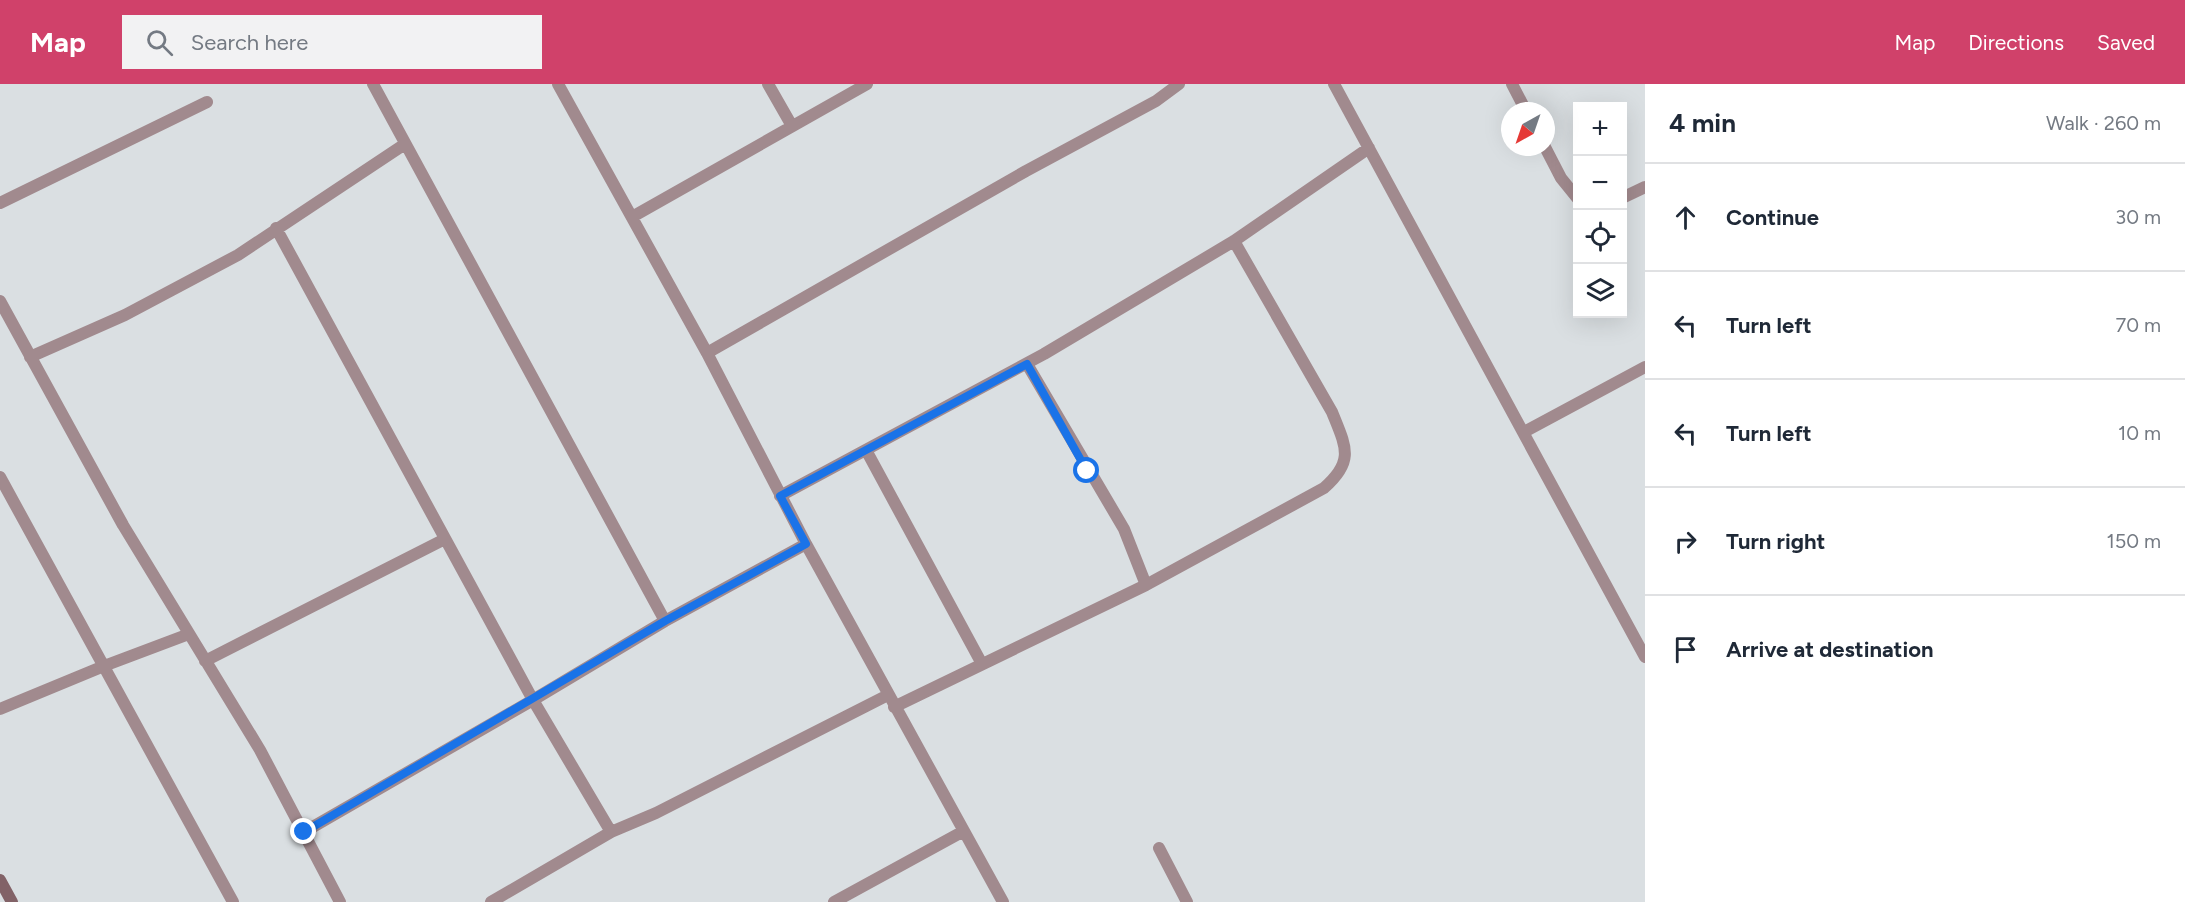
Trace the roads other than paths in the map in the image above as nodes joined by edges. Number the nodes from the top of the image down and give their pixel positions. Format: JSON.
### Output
{"nodes":[{"id":1,"x":373,"y":84,"type":"edge"},
{"id":2,"x":558,"y":84,"type":"edge"},
{"id":3,"x":768,"y":84,"type":"edge"},
{"id":4,"x":867,"y":84,"type":"edge"},
{"id":5,"x":1179,"y":84,"type":"edge"},
{"id":6,"x":1334,"y":84,"type":"edge"},
{"id":7,"x":1512,"y":84,"type":"edge"},
{"id":8,"x":207,"y":102,"type":"dead end"},
{"id":9,"x":1521,"y":102,"type":"edge"},
{"id":10,"x":792,"y":126,"type":"junction"},
{"id":11,"x":405,"y":144,"type":"junction"},
{"id":12,"x":1369,"y":148,"type":"junction"},
{"id":13,"x":1550,"y":156,"type":"edge"},
{"id":14,"x":1645,"y":187,"type":"edge"},
{"id":15,"x":1573,"y":193,"type":"edge"},
{"id":16,"x":1627,"y":196,"type":"edge"},
{"id":17,"x":0,"y":203,"type":"edge"},
{"id":18,"x":632,"y":217,"type":"junction"},
{"id":19,"x":276,"y":228,"type":"junction"},
{"id":20,"x":1234,"y":241,"type":"junction"},
{"id":21,"x":0,"y":301,"type":"edge"},
{"id":22,"x":707,"y":353,"type":"junction"},
{"id":23,"x":30,"y":357,"type":"junction"},
{"id":24,"x":1027,"y":364,"type":"junction"},
{"id":25,"x":1645,"y":367,"type":"edge"},
{"id":26,"x":1524,"y":432,"type":"junction"},
{"id":27,"x":866,"y":450,"type":"junction"},
{"id":28,"x":0,"y":477,"type":"edge"},
{"id":29,"x":780,"y":496,"type":"junction"},
{"id":30,"x":445,"y":539,"type":"junction"},
{"id":31,"x":806,"y":544,"type":"junction"},
{"id":32,"x":1146,"y":585,"type":"junction"},
{"id":33,"x":665,"y":621,"type":"junction"},
{"id":34,"x":189,"y":634,"type":"junction"},
{"id":35,"x":1645,"y":657,"type":"edge"},
{"id":36,"x":205,"y":661,"type":"junction"},
{"id":37,"x":982,"y":664,"type":"junction"},
{"id":38,"x":104,"y":666,"type":"junction"},
{"id":39,"x":888,"y":695,"type":"junction"},
{"id":40,"x":533,"y":700,"type":"junction"},
{"id":41,"x":894,"y":707,"type":"junction"},
{"id":42,"x":0,"y":709,"type":"edge"},
{"id":43,"x":304,"y":832,"type":"junction"},
{"id":44,"x":611,"y":832,"type":"junction"},
{"id":45,"x":963,"y":832,"type":"junction"},
{"id":46,"x":1159,"y":848,"type":"dead end"},
{"id":47,"x":0,"y":880,"type":"edge"},
{"id":48,"x":12,"y":902,"type":"edge"},
{"id":49,"x":233,"y":902,"type":"edge"},
{"id":50,"x":340,"y":902,"type":"edge"},
{"id":51,"x":491,"y":902,"type":"edge"},
{"id":52,"x":834,"y":902,"type":"edge"},
{"id":53,"x":1003,"y":902,"type":"edge"},
{"id":54,"x":1187,"y":902,"type":"edge"}],
"edges":[{"from":1,"to":11,"type":"street"},
{"from":2,"to":18,"type":"street"},
{"from":3,"to":10,"type":"street"},
{"from":4,"to":10,"type":"street"},
{"from":5,"to":22,"type":"street"},
{"from":6,"to":12,"type":"street"},
{"from":7,"to":9,"type":"street"},
{"from":8,"to":17,"type":"street"},
{"from":10,"to":18,"type":"street"},
{"from":11,"to":19,"type":"street"},
{"from":11,"to":33,"type":"street"},
{"from":12,"to":20,"type":"street"},
{"from":12,"to":26,"type":"street"},
{"from":13,"to":15,"type":"street"},
{"from":14,"to":16,"type":"street"},
{"from":18,"to":22,"type":"street"},
{"from":19,"to":23,"type":"street"},
{"from":19,"to":30,"type":"street"},
{"from":20,"to":24,"type":"street"},
{"from":20,"to":32,"type":"street"},
{"from":21,"to":23,"type":"street"},
{"from":22,"to":29,"type":"street"},
{"from":23,"to":34,"type":"street"},
{"from":24,"to":27,"type":"street"},
{"from":24,"to":32,"type":"street"},
{"from":25,"to":26,"type":"street"},
{"from":26,"to":35,"type":"street"},
{"from":27,"to":29,"type":"street"},
{"from":27,"to":37,"type":"street"},
{"from":28,"to":38,"type":"street"},
{"from":29,"to":31,"type":"street"},
{"from":30,"to":36,"type":"street"},
{"from":30,"to":40,"type":"street"},
{"from":31,"to":33,"type":"street"},
{"from":31,"to":39,"type":"street"},
{"from":32,"to":37,"type":"street"},
{"from":33,"to":40,"type":"street"},
{"from":34,"to":36,"type":"street"},
{"from":34,"to":38,"type":"street"},
{"from":36,"to":43,"type":"street"},
{"from":37,"to":41,"type":"street"},
{"from":38,"to":42,"type":"street"},
{"from":38,"to":49,"type":"street"},
{"from":39,"to":41,"type":"street"},
{"from":39,"to":44,"type":"street"},
{"from":40,"to":43,"type":"street"},
{"from":40,"to":44,"type":"street"},
{"from":41,"to":45,"type":"street"},
{"from":43,"to":50,"type":"street"},
{"from":44,"to":51,"type":"street"},
{"from":45,"to":52,"type":"street"},
{"from":45,"to":53,"type":"street"},
{"from":46,"to":54,"type":"street"},
{"from":47,"to":48,"type":"street"}]}
